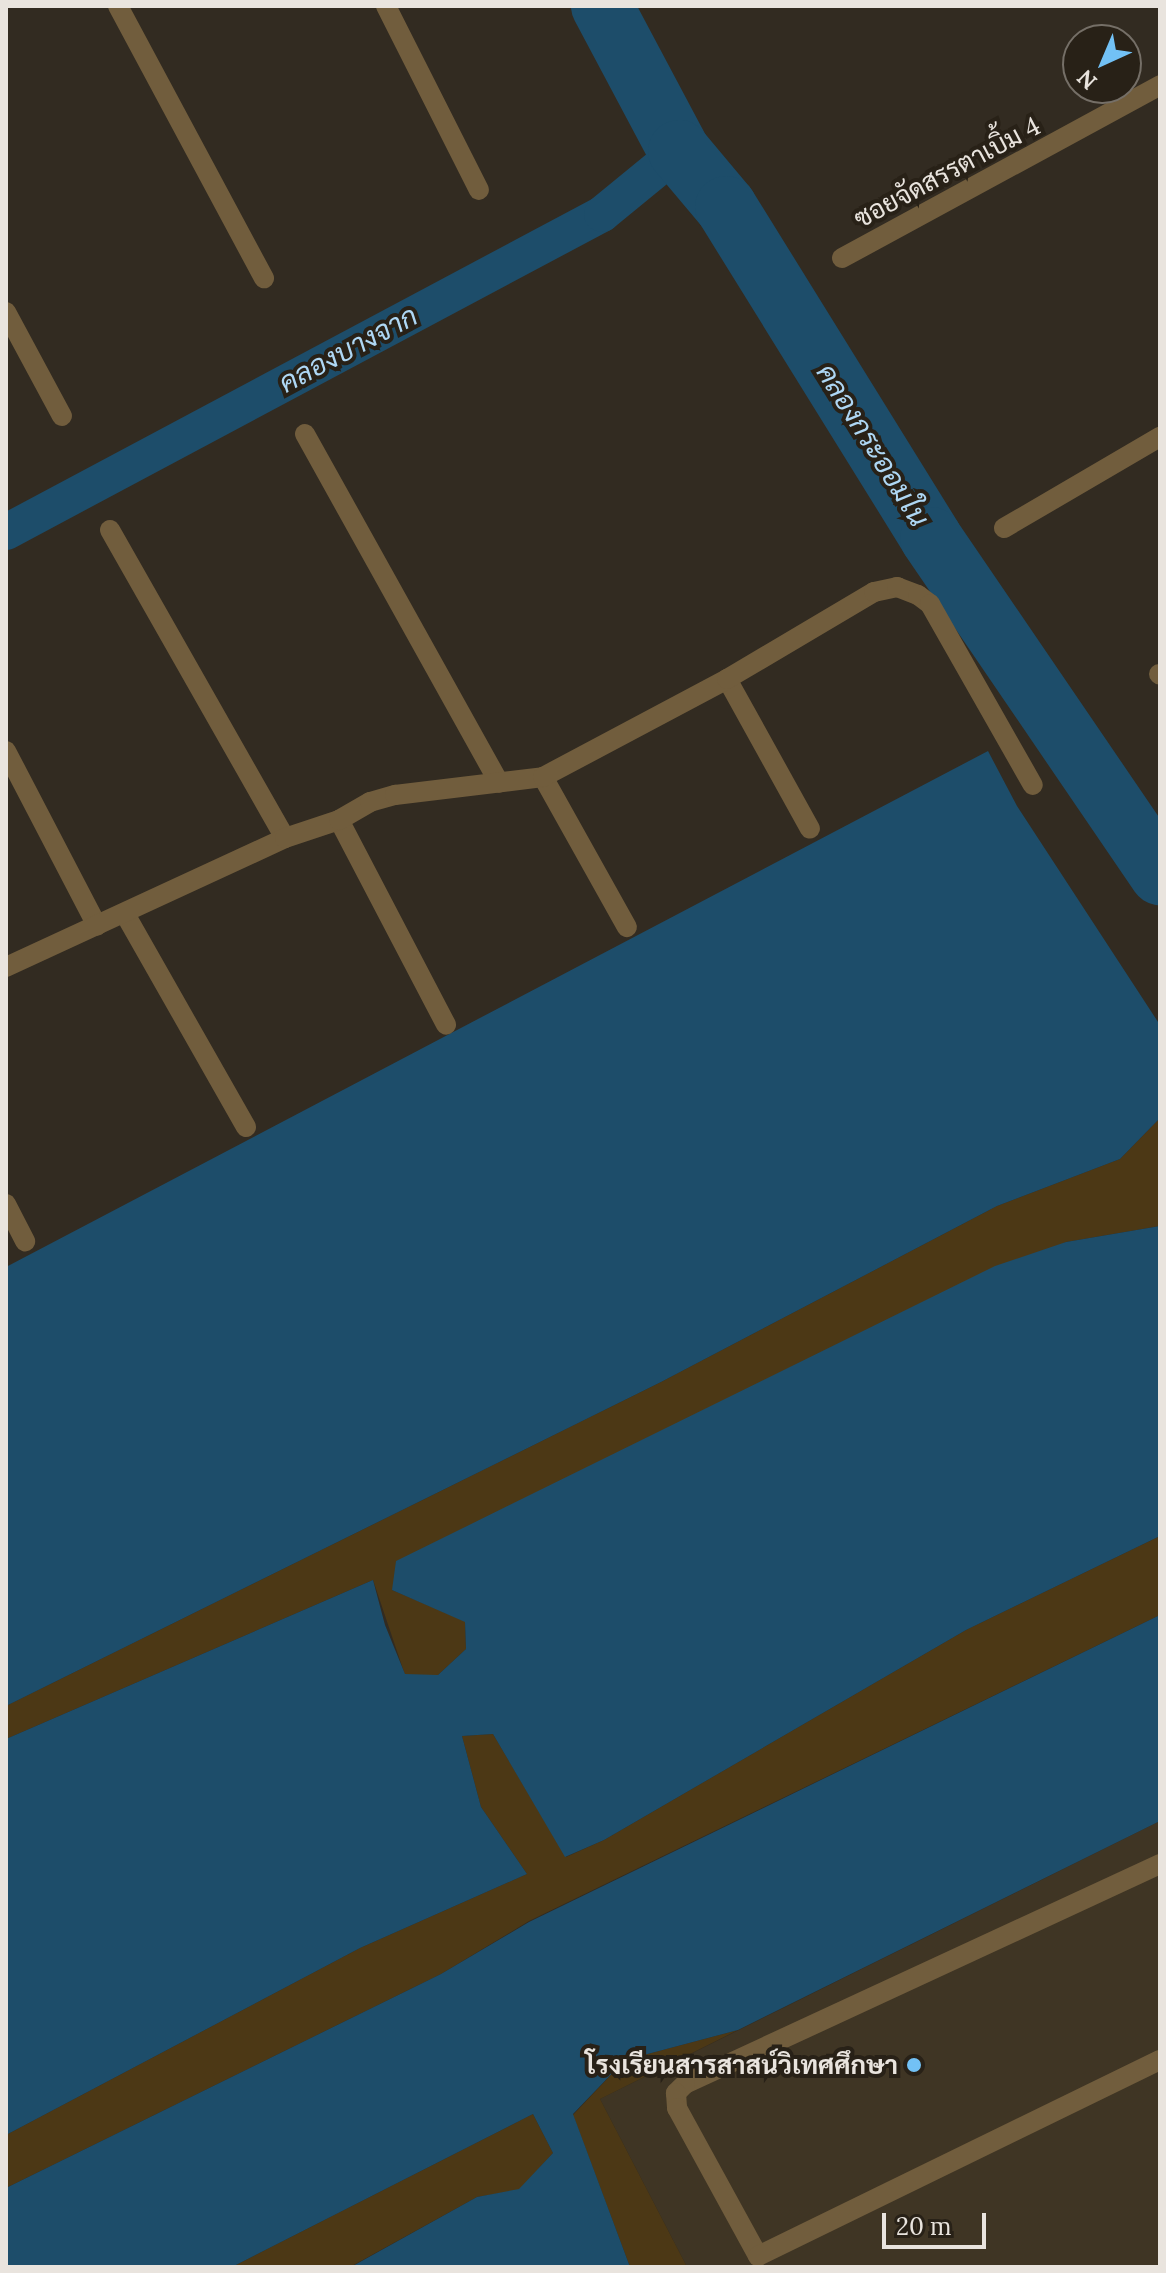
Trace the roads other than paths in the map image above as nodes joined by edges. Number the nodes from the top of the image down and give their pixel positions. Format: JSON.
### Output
{"nodes":[{"id":1,"x":118,"y":6,"type":"edge"},
{"id":2,"x":386,"y":6,"type":"edge"},
{"id":3,"x":1160,"y":85,"type":"edge"},
{"id":4,"x":479,"y":190,"type":"dead end"},
{"id":5,"x":842,"y":258,"type":"dead end"},
{"id":6,"x":264,"y":278,"type":"dead end"},
{"id":7,"x":6,"y":312,"type":"edge"},
{"id":8,"x":62,"y":416,"type":"dead end"},
{"id":9,"x":305,"y":434,"type":"dead end"},
{"id":10,"x":1160,"y":437,"type":"edge"},
{"id":11,"x":1004,"y":528,"type":"dead end"},
{"id":12,"x":110,"y":530,"type":"dead end"},
{"id":13,"x":727,"y":679,"type":"junction"},
{"id":14,"x":6,"y":751,"type":"edge"},
{"id":15,"x":543,"y":777,"type":"junction"},
{"id":16,"x":499,"y":783,"type":"junction"},
{"id":17,"x":1033,"y":785,"type":"dead end"},
{"id":18,"x":339,"y":820,"type":"junction"},
{"id":19,"x":810,"y":829,"type":"dead end"},
{"id":20,"x":285,"y":838,"type":"junction"},
{"id":21,"x":125,"y":914,"type":"junction"},
{"id":22,"x":97,"y":926,"type":"junction"},
{"id":23,"x":627,"y":927,"type":"dead end"},
{"id":24,"x":6,"y":967,"type":"edge"},
{"id":25,"x":446,"y":1025,"type":"dead end"},
{"id":26,"x":246,"y":1127,"type":"dead end"},
{"id":27,"x":6,"y":1204,"type":"edge"},
{"id":28,"x":25,"y":1241,"type":"dead end"},
{"id":29,"x":1158,"y":1870,"type":"edge"},
{"id":30,"x":1160,"y":2060,"type":"edge"}],
"edges":[{"from":1,"to":6,"type":"street"},
{"from":2,"to":4,"type":"street"},
{"from":3,"to":5,"type":"street","name":"ซอยจัดสรรตาเบิ้ม 4"},
{"from":7,"to":8,"type":"street"},
{"from":9,"to":16,"type":"street"},
{"from":10,"to":11,"type":"street"},
{"from":12,"to":20,"type":"street"},
{"from":13,"to":15,"type":"street"},
{"from":13,"to":17,"type":"street"},
{"from":13,"to":19,"type":"street"},
{"from":14,"to":22,"type":"street"},
{"from":15,"to":16,"type":"street"},
{"from":15,"to":23,"type":"street"},
{"from":16,"to":18,"type":"street"},
{"from":18,"to":20,"type":"street"},
{"from":18,"to":25,"type":"street"},
{"from":20,"to":21,"type":"street"},
{"from":21,"to":22,"type":"street"},
{"from":21,"to":26,"type":"street"},
{"from":22,"to":24,"type":"street"},
{"from":27,"to":28,"type":"street"},
{"from":29,"to":30,"type":"street"}]}
